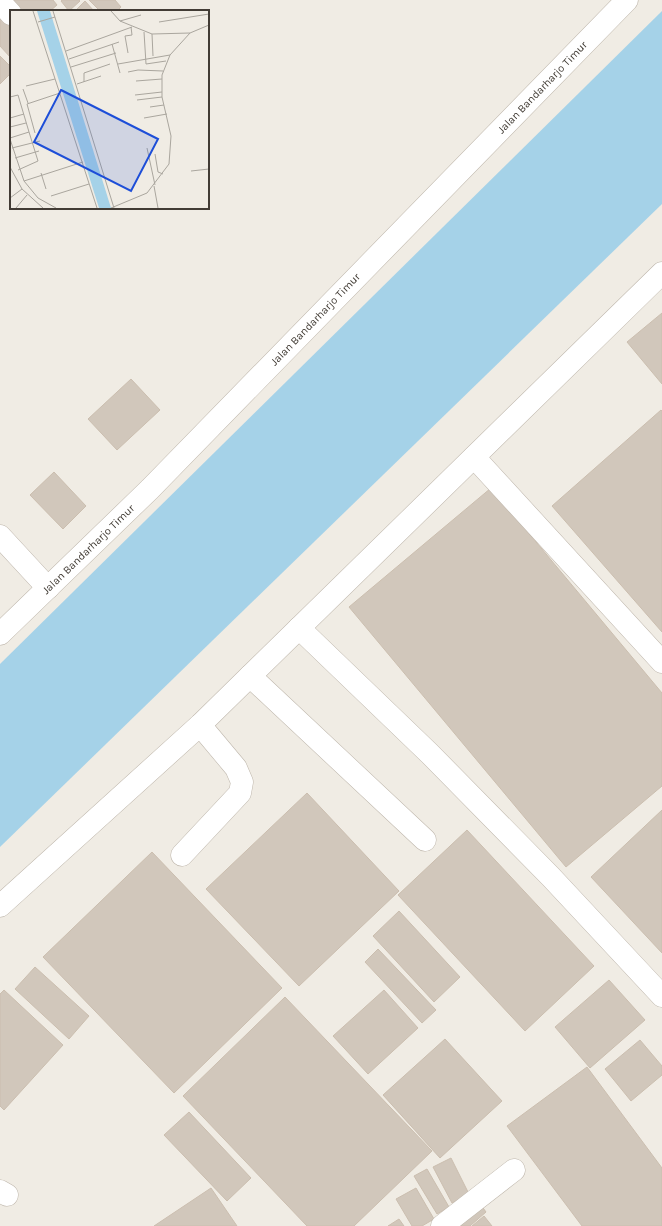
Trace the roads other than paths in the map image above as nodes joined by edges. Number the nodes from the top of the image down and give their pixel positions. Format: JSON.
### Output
{"nodes":[{"id":1,"x":625,"y":1,"type":"edge"},
{"id":2,"x":0,"y":2,"type":"edge"},
{"id":3,"x":10,"y":13,"type":"edge"},
{"id":4,"x":662,"y":273,"type":"edge"},
{"id":5,"x":474,"y":457,"type":"junction"},
{"id":6,"x":0,"y":536,"type":"edge"},
{"id":7,"x":48,"y":588,"type":"junction"},
{"id":8,"x":299,"y":628,"type":"junction"},
{"id":9,"x":0,"y":634,"type":"edge"},
{"id":10,"x":662,"y":662,"type":"edge"},
{"id":11,"x":250,"y":676,"type":"junction"},
{"id":12,"x":200,"y":725,"type":"junction"},
{"id":13,"x":425,"y":840,"type":"dead end"},
{"id":14,"x":182,"y":855,"type":"dead end"},
{"id":15,"x":0,"y":906,"type":"edge"},
{"id":16,"x":662,"y":996,"type":"edge"},
{"id":17,"x":514,"y":1170,"type":"dead end"},
{"id":18,"x":442,"y":1226,"type":"edge"}],
"edges":[{"from":1,"to":7,"type":"street","name":"Jalan Bandarharjo Timur"},
{"from":2,"to":3,"type":"street"},
{"from":4,"to":5,"type":"street"},
{"from":5,"to":8,"type":"street"},
{"from":5,"to":10,"type":"street"},
{"from":6,"to":7,"type":"street"},
{"from":7,"to":9,"type":"street","name":"Jalan Bandarharjo Timur"},
{"from":8,"to":11,"type":"street"},
{"from":8,"to":16,"type":"street"},
{"from":11,"to":12,"type":"street"},
{"from":11,"to":13,"type":"street"},
{"from":12,"to":14,"type":"street"},
{"from":12,"to":15,"type":"street"},
{"from":17,"to":18,"type":"street"}]}
